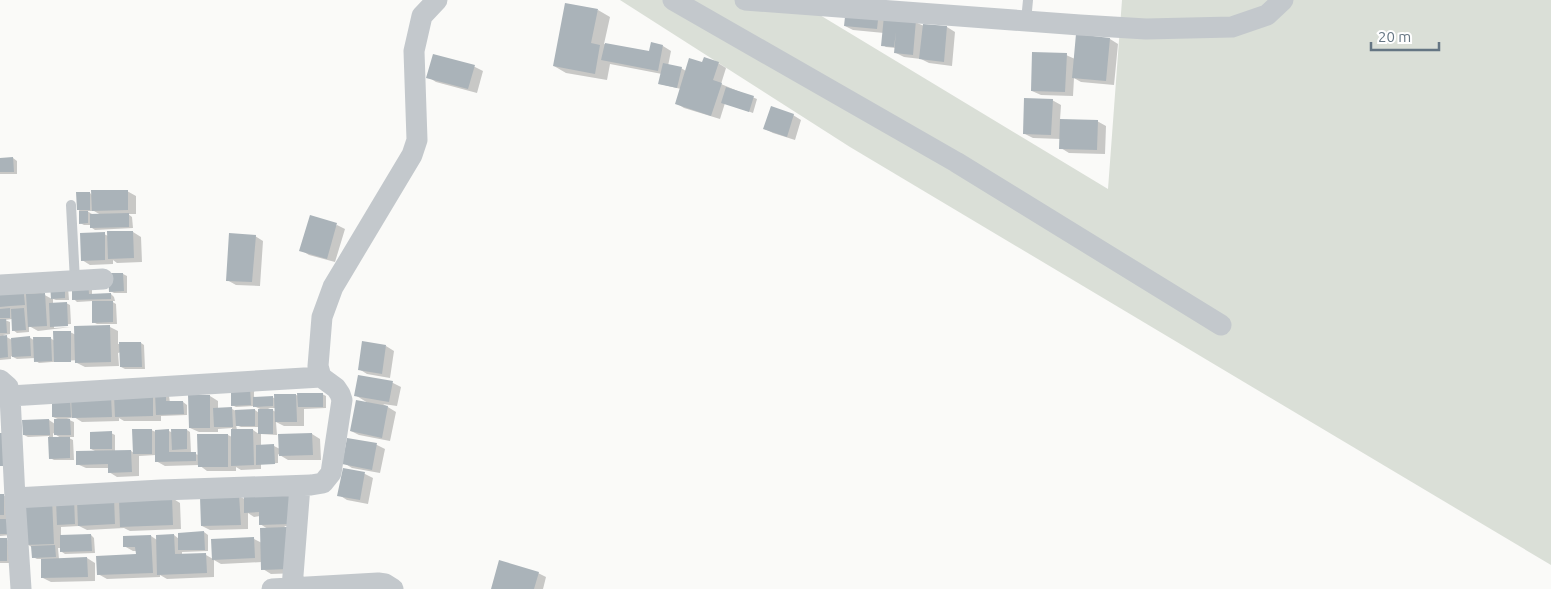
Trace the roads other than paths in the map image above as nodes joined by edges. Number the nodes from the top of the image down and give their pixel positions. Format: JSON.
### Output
{"nodes":[{"id":1,"x":437,"y":0,"type":"edge"},
{"id":2,"x":673,"y":0,"type":"edge"},
{"id":3,"x":745,"y":0,"type":"edge"},
{"id":4,"x":1028,"y":0,"type":"edge"},
{"id":5,"x":1283,"y":0,"type":"edge"},
{"id":6,"x":813,"y":3,"type":"edge"},
{"id":7,"x":1026,"y":21,"type":"junction"},
{"id":8,"x":71,"y":205,"type":"dead end"},
{"id":9,"x":103,"y":279,"type":"dead end"},
{"id":10,"x":75,"y":281,"type":"junction"},
{"id":11,"x":0,"y":285,"type":"edge"},
{"id":12,"x":1221,"y":325,"type":"dead end"},
{"id":13,"x":321,"y":377,"type":"junction"},
{"id":14,"x":5,"y":388,"type":"edge"},
{"id":15,"x":300,"y":486,"type":"junction"},
{"id":16,"x":10,"y":490,"type":"edge"},
{"id":17,"x":282,"y":588,"type":"edge"},
{"id":18,"x":22,"y":589,"type":"edge"},
{"id":19,"x":393,"y":589,"type":"edge"}],
"edges":[{"from":1,"to":13,"type":"street"},
{"from":2,"to":12,"type":"street"},
{"from":3,"to":6,"type":"street"},
{"from":4,"to":7,"type":"lane"},
{"from":5,"to":7,"type":"street"},
{"from":6,"to":7,"type":"street"},
{"from":8,"to":10,"type":"lane"},
{"from":9,"to":10,"type":"street"},
{"from":10,"to":11,"type":"street"},
{"from":13,"to":14,"type":"street"},
{"from":13,"to":15,"type":"street"},
{"from":14,"to":16,"type":"street"},
{"from":15,"to":16,"type":"street"},
{"from":15,"to":17,"type":"street"},
{"from":16,"to":18,"type":"street"},
{"from":17,"to":19,"type":"street"}]}
